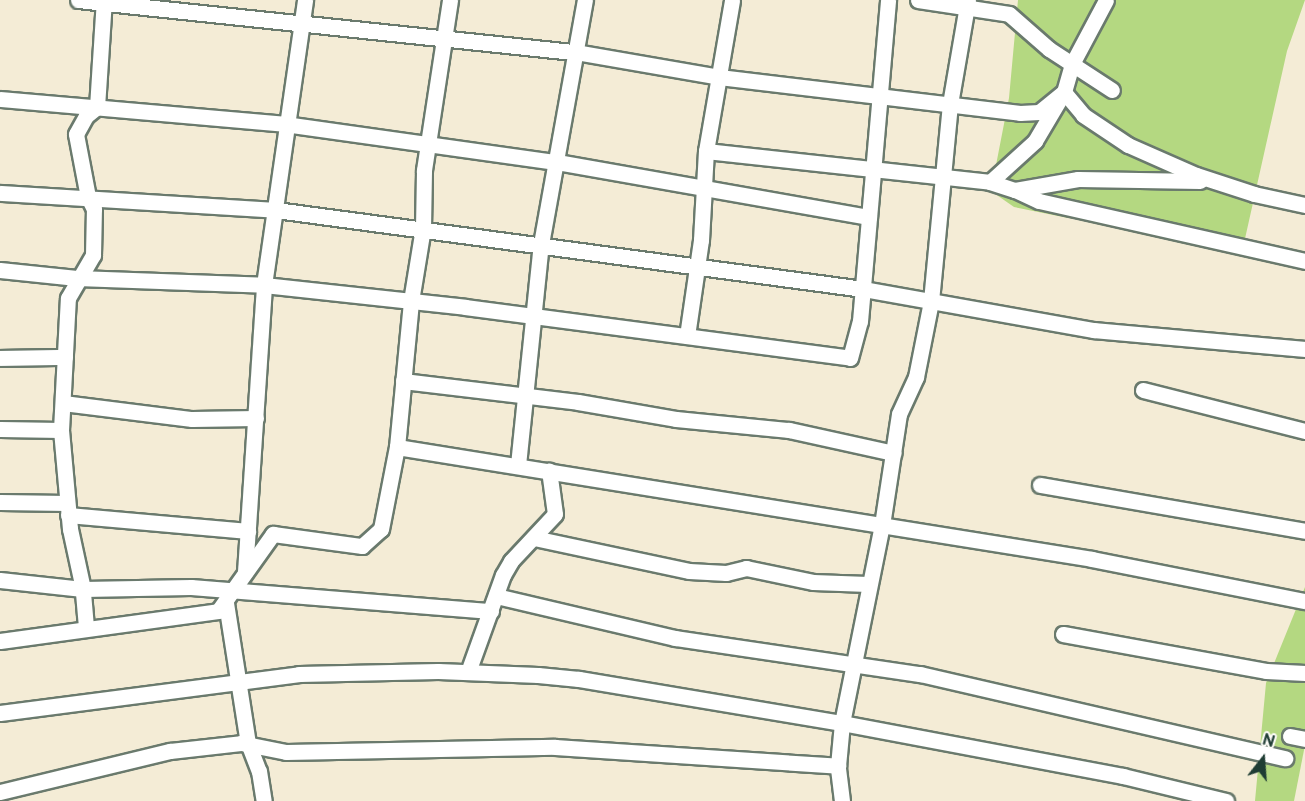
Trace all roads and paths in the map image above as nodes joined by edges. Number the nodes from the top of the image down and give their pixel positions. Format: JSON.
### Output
{"nodes":[{"id":1,"x":78,"y":0,"type":"edge"},
{"id":2,"x":305,"y":0,"type":"edge"},
{"id":3,"x":450,"y":0,"type":"edge"},
{"id":4,"x":585,"y":0,"type":"edge"},
{"id":5,"x":732,"y":0,"type":"edge"},
{"id":6,"x":888,"y":0,"type":"edge"},
{"id":7,"x":918,"y":0,"type":"edge"},
{"id":8,"x":1106,"y":0,"type":"edge"},
{"id":9,"x":104,"y":1,"type":"edge"},
{"id":10,"x":967,"y":3,"type":"edge"},
{"id":11,"x":302,"y":24,"type":"junction"},
{"id":12,"x":444,"y":41,"type":"junction"},
{"id":13,"x":575,"y":52,"type":"junction"},
{"id":14,"x":1072,"y":64,"type":"junction"},
{"id":15,"x":719,"y":77,"type":"junction"},
{"id":16,"x":1112,"y":90,"type":"dead end"},
{"id":17,"x":1064,"y":92,"type":"junction"},
{"id":18,"x":879,"y":98,"type":"junction"},
{"id":19,"x":0,"y":99,"type":"edge"},
{"id":20,"x":950,"y":104,"type":"junction"},
{"id":21,"x":96,"y":107,"type":"junction"},
{"id":22,"x":285,"y":124,"type":"junction"},
{"id":23,"x":427,"y":145,"type":"junction"},
{"id":24,"x":706,"y":151,"type":"junction"},
{"id":25,"x":557,"y":162,"type":"junction"},
{"id":26,"x":873,"y":171,"type":"junction"},
{"id":27,"x":944,"y":178,"type":"junction"},
{"id":28,"x":1216,"y":181,"type":"junction"},
{"id":29,"x":990,"y":182,"type":"junction"},
{"id":30,"x":704,"y":189,"type":"junction"},
{"id":31,"x":1015,"y":190,"type":"junction"},
{"id":32,"x":0,"y":193,"type":"edge"},
{"id":33,"x":88,"y":197,"type":"junction"},
{"id":34,"x":1305,"y":205,"type":"edge"},
{"id":35,"x":276,"y":210,"type":"junction"},
{"id":36,"x":869,"y":217,"type":"junction"},
{"id":37,"x":423,"y":228,"type":"junction"},
{"id":38,"x":541,"y":244,"type":"junction"},
{"id":39,"x":1305,"y":261,"type":"edge"},
{"id":40,"x":698,"y":268,"type":"junction"},
{"id":41,"x":0,"y":270,"type":"edge"},
{"id":42,"x":77,"y":278,"type":"junction"},
{"id":43,"x":264,"y":285,"type":"junction"},
{"id":44,"x":863,"y":289,"type":"junction"},
{"id":45,"x":411,"y":301,"type":"junction"},
{"id":46,"x":931,"y":301,"type":"junction"},
{"id":47,"x":531,"y":316,"type":"junction"},
{"id":48,"x":687,"y":336,"type":"junction"},
{"id":49,"x":1305,"y":349,"type":"edge"},
{"id":50,"x":65,"y":357,"type":"junction"},
{"id":51,"x":0,"y":358,"type":"edge"},
{"id":52,"x":404,"y":381,"type":"junction"},
{"id":53,"x":1143,"y":390,"type":"dead end"},
{"id":54,"x":525,"y":397,"type":"junction"},
{"id":55,"x":63,"y":403,"type":"junction"},
{"id":56,"x":256,"y":418,"type":"junction"},
{"id":57,"x":0,"y":429,"type":"edge"},
{"id":58,"x":61,"y":430,"type":"junction"},
{"id":59,"x":1305,"y":431,"type":"edge"},
{"id":60,"x":397,"y":447,"type":"junction"},
{"id":61,"x":894,"y":453,"type":"junction"},
{"id":62,"x":518,"y":465,"type":"junction"},
{"id":63,"x":549,"y":470,"type":"junction"},
{"id":64,"x":1040,"y":485,"type":"dead end"},
{"id":65,"x":0,"y":502,"type":"edge"},
{"id":66,"x":68,"y":509,"type":"junction"},
{"id":67,"x":882,"y":525,"type":"junction"},
{"id":68,"x":248,"y":531,"type":"junction"},
{"id":69,"x":1305,"y":531,"type":"edge"},
{"id":70,"x":534,"y":538,"type":"junction"},
{"id":71,"x":245,"y":574,"type":"junction"},
{"id":72,"x":0,"y":580,"type":"edge"},
{"id":73,"x":868,"y":584,"type":"junction"},
{"id":74,"x":83,"y":589,"type":"junction"},
{"id":75,"x":496,"y":596,"type":"junction"},
{"id":76,"x":230,"y":597,"type":"junction"},
{"id":77,"x":1305,"y":601,"type":"edge"},
{"id":78,"x":491,"y":611,"type":"junction"},
{"id":79,"x":86,"y":627,"type":"junction"},
{"id":80,"x":1063,"y":634,"type":"dead end"},
{"id":81,"x":0,"y":641,"type":"edge"},
{"id":82,"x":854,"y":661,"type":"junction"},
{"id":83,"x":468,"y":672,"type":"junction"},
{"id":84,"x":1305,"y":672,"type":"edge"},
{"id":85,"x":236,"y":682,"type":"junction"},
{"id":86,"x":0,"y":713,"type":"edge"},
{"id":87,"x":842,"y":723,"type":"junction"},
{"id":88,"x":248,"y":743,"type":"junction"},
{"id":89,"x":1284,"y":758,"type":"dead end"},
{"id":90,"x":838,"y":766,"type":"junction"},
{"id":91,"x":0,"y":792,"type":"edge"},
{"id":92,"x":264,"y":801,"type":"edge"},
{"id":93,"x":842,"y":801,"type":"edge"},
{"id":94,"x":1226,"y":801,"type":"edge"}],
"edges":[{"from":1,"to":9,"type":"street"},
{"from":2,"to":11,"type":"street"},
{"from":3,"to":12,"type":"street"},
{"from":4,"to":13,"type":"street"},
{"from":5,"to":15,"type":"street"},
{"from":6,"to":18,"type":"street"},
{"from":7,"to":10,"type":"street"},
{"from":8,"to":14,"type":"street"},
{"from":9,"to":11,"type":"street"},
{"from":9,"to":21,"type":"street"},
{"from":10,"to":14,"type":"street"},
{"from":10,"to":20,"type":"street"},
{"from":11,"to":12,"type":"street"},
{"from":11,"to":22,"type":"street"},
{"from":12,"to":13,"type":"street"},
{"from":12,"to":23,"type":"street"},
{"from":13,"to":15,"type":"street"},
{"from":13,"to":25,"type":"street"},
{"from":14,"to":16,"type":"street"},
{"from":14,"to":17,"type":"street"},
{"from":15,"to":18,"type":"street"},
{"from":15,"to":24,"type":"street"},
{"from":17,"to":20,"type":"street"},
{"from":17,"to":28,"type":"street"},
{"from":17,"to":29,"type":"street"},
{"from":18,"to":20,"type":"street"},
{"from":18,"to":26,"type":"street"},
{"from":19,"to":21,"type":"street"},
{"from":20,"to":27,"type":"street"},
{"from":21,"to":22,"type":"street"},
{"from":21,"to":33,"type":"street"},
{"from":22,"to":23,"type":"street"},
{"from":22,"to":35,"type":"street"},
{"from":23,"to":25,"type":"street"},
{"from":23,"to":37,"type":"street"},
{"from":24,"to":26,"type":"street"},
{"from":24,"to":30,"type":"street"},
{"from":25,"to":30,"type":"street"},
{"from":25,"to":38,"type":"street"},
{"from":26,"to":27,"type":"street"},
{"from":26,"to":36,"type":"street"},
{"from":27,"to":29,"type":"street"},
{"from":27,"to":46,"type":"street"},
{"from":28,"to":31,"type":"street"},
{"from":28,"to":34,"type":"street"},
{"from":29,"to":31,"type":"street"},
{"from":30,"to":36,"type":"street"},
{"from":30,"to":40,"type":"street"},
{"from":31,"to":39,"type":"street"},
{"from":32,"to":33,"type":"street"},
{"from":33,"to":35,"type":"street"},
{"from":33,"to":42,"type":"street"},
{"from":35,"to":37,"type":"street"},
{"from":35,"to":43,"type":"street"},
{"from":36,"to":44,"type":"street"},
{"from":37,"to":38,"type":"street"},
{"from":37,"to":45,"type":"street"},
{"from":38,"to":40,"type":"street"},
{"from":38,"to":47,"type":"street"},
{"from":40,"to":44,"type":"street"},
{"from":40,"to":48,"type":"street"},
{"from":41,"to":42,"type":"street"},
{"from":42,"to":43,"type":"street"},
{"from":42,"to":50,"type":"street"},
{"from":43,"to":45,"type":"street"},
{"from":43,"to":56,"type":"street"},
{"from":44,"to":46,"type":"street"},
{"from":44,"to":48,"type":"street"},
{"from":45,"to":47,"type":"street"},
{"from":45,"to":52,"type":"street"},
{"from":46,"to":49,"type":"street"},
{"from":46,"to":61,"type":"street"},
{"from":47,"to":48,"type":"street"},
{"from":47,"to":54,"type":"street"},
{"from":50,"to":51,"type":"street"},
{"from":50,"to":55,"type":"street"},
{"from":52,"to":54,"type":"street"},
{"from":52,"to":60,"type":"street"},
{"from":53,"to":59,"type":"street"},
{"from":54,"to":61,"type":"street"},
{"from":54,"to":62,"type":"street"},
{"from":55,"to":56,"type":"street"},
{"from":55,"to":58,"type":"street"},
{"from":56,"to":68,"type":"street"},
{"from":57,"to":58,"type":"street"},
{"from":58,"to":66,"type":"street"},
{"from":60,"to":62,"type":"street"},
{"from":60,"to":71,"type":"street"},
{"from":61,"to":67,"type":"street"},
{"from":62,"to":63,"type":"street"},
{"from":63,"to":67,"type":"street"},
{"from":63,"to":70,"type":"street"},
{"from":64,"to":69,"type":"street"},
{"from":65,"to":66,"type":"street"},
{"from":66,"to":68,"type":"street"},
{"from":66,"to":74,"type":"street"},
{"from":67,"to":73,"type":"street"},
{"from":67,"to":77,"type":"street"},
{"from":68,"to":71,"type":"street"},
{"from":70,"to":73,"type":"street"},
{"from":70,"to":75,"type":"street"},
{"from":71,"to":76,"type":"street"},
{"from":72,"to":74,"type":"street"},
{"from":73,"to":82,"type":"street"},
{"from":74,"to":76,"type":"street"},
{"from":74,"to":79,"type":"street"},
{"from":75,"to":78,"type":"street"},
{"from":75,"to":82,"type":"street"},
{"from":76,"to":78,"type":"street"},
{"from":76,"to":79,"type":"street"},
{"from":76,"to":85,"type":"street"},
{"from":78,"to":83,"type":"street"},
{"from":79,"to":81,"type":"street"},
{"from":80,"to":84,"type":"street"},
{"from":82,"to":87,"type":"street"},
{"from":82,"to":89,"type":"street"},
{"from":83,"to":85,"type":"street"},
{"from":83,"to":87,"type":"street"},
{"from":85,"to":86,"type":"street"},
{"from":85,"to":88,"type":"street"},
{"from":87,"to":90,"type":"street"},
{"from":87,"to":94,"type":"street"},
{"from":88,"to":90,"type":"street"},
{"from":88,"to":91,"type":"street"},
{"from":88,"to":92,"type":"street"},
{"from":90,"to":93,"type":"street"}]}
